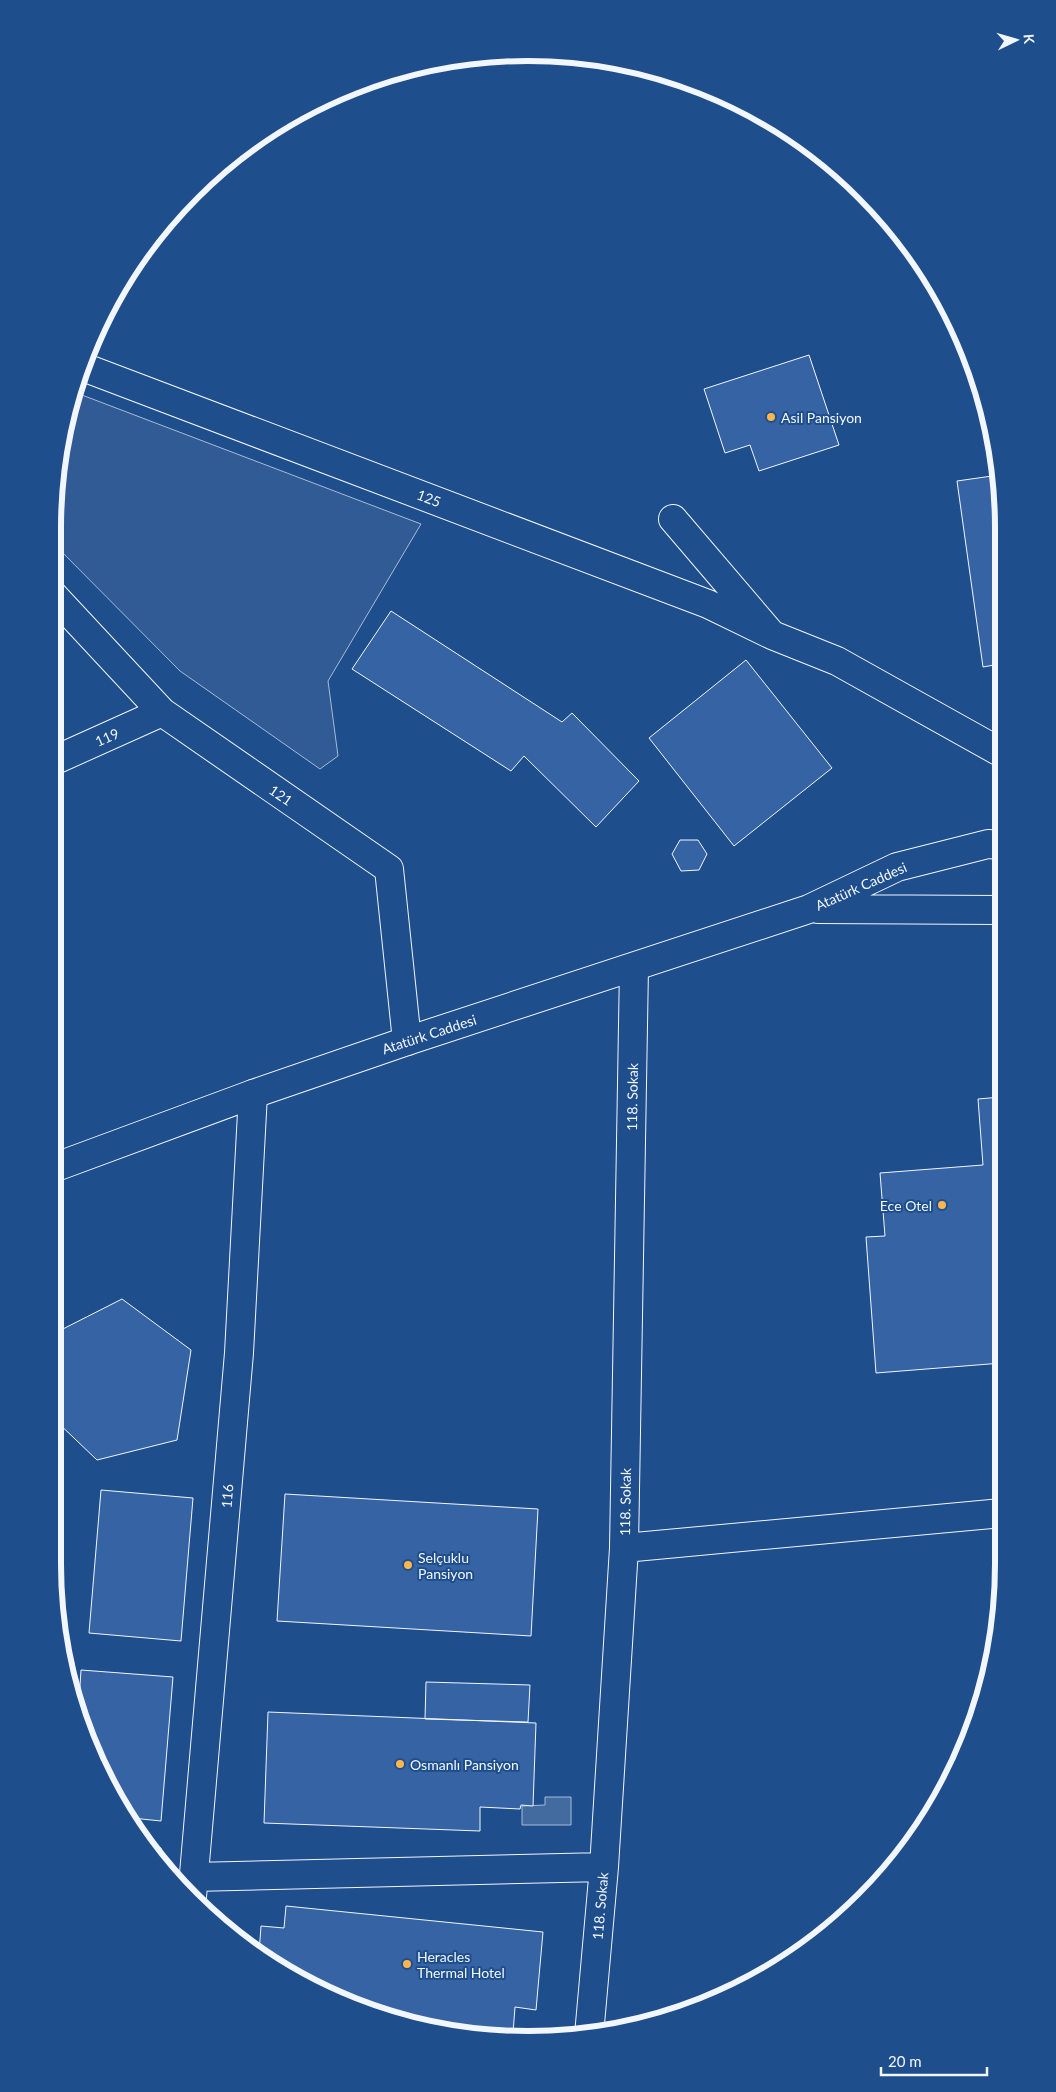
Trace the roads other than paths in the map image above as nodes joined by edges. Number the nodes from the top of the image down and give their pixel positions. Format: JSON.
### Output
{"nodes":[{"id":1,"x":89,"y":369,"type":"edge"},
{"id":2,"x":673,"y":519,"type":"dead end"},
{"id":3,"x":61,"y":604,"type":"edge"},
{"id":4,"x":772,"y":635,"type":"junction"},
{"id":5,"x":162,"y":712,"type":"junction"},
{"id":6,"x":995,"y":749,"type":"edge"},
{"id":7,"x":61,"y":757,"type":"edge"},
{"id":8,"x":995,"y":845,"type":"edge"},
{"id":9,"x":808,"y":909,"type":"junction"},
{"id":10,"x":995,"y":910,"type":"edge"},
{"id":11,"x":634,"y":967,"type":"junction"},
{"id":12,"x":408,"y":1042,"type":"junction"},
{"id":13,"x":253,"y":1094,"type":"junction"},
{"id":14,"x":61,"y":1165,"type":"edge"},
{"id":15,"x":995,"y":1514,"type":"edge"},
{"id":16,"x":624,"y":1548,"type":"junction"},
{"id":17,"x":604,"y":1867,"type":"junction"},
{"id":18,"x":192,"y":1887,"type":"edge"},
{"id":19,"x":590,"y":2027,"type":"edge"}],
"edges":[{"from":1,"to":4,"type":"street","name":"125"},
{"from":2,"to":4,"type":"street"},
{"from":3,"to":5,"type":"street","name":"121"},
{"from":4,"to":6,"type":"street","name":"125"},
{"from":5,"to":7,"type":"street","name":"119"},
{"from":5,"to":12,"type":"street","name":"121"},
{"from":8,"to":9,"type":"street","name":"Atatürk Caddesi"},
{"from":9,"to":10,"type":"street","name":"Atatürk Caddesi"},
{"from":9,"to":11,"type":"street","name":"Atatürk Caddesi"},
{"from":11,"to":12,"type":"street","name":"Atatürk Caddesi"},
{"from":11,"to":16,"type":"street","name":"118. Sokak"},
{"from":12,"to":13,"type":"street","name":"Atatürk Caddesi"},
{"from":13,"to":14,"type":"street","name":"Atatürk Caddesi"},
{"from":13,"to":18,"type":"street","name":"116"},
{"from":15,"to":16,"type":"street"},
{"from":16,"to":17,"type":"street","name":"118. Sokak"},
{"from":17,"to":18,"type":"street"},
{"from":17,"to":19,"type":"street","name":"118. Sokak"}]}
